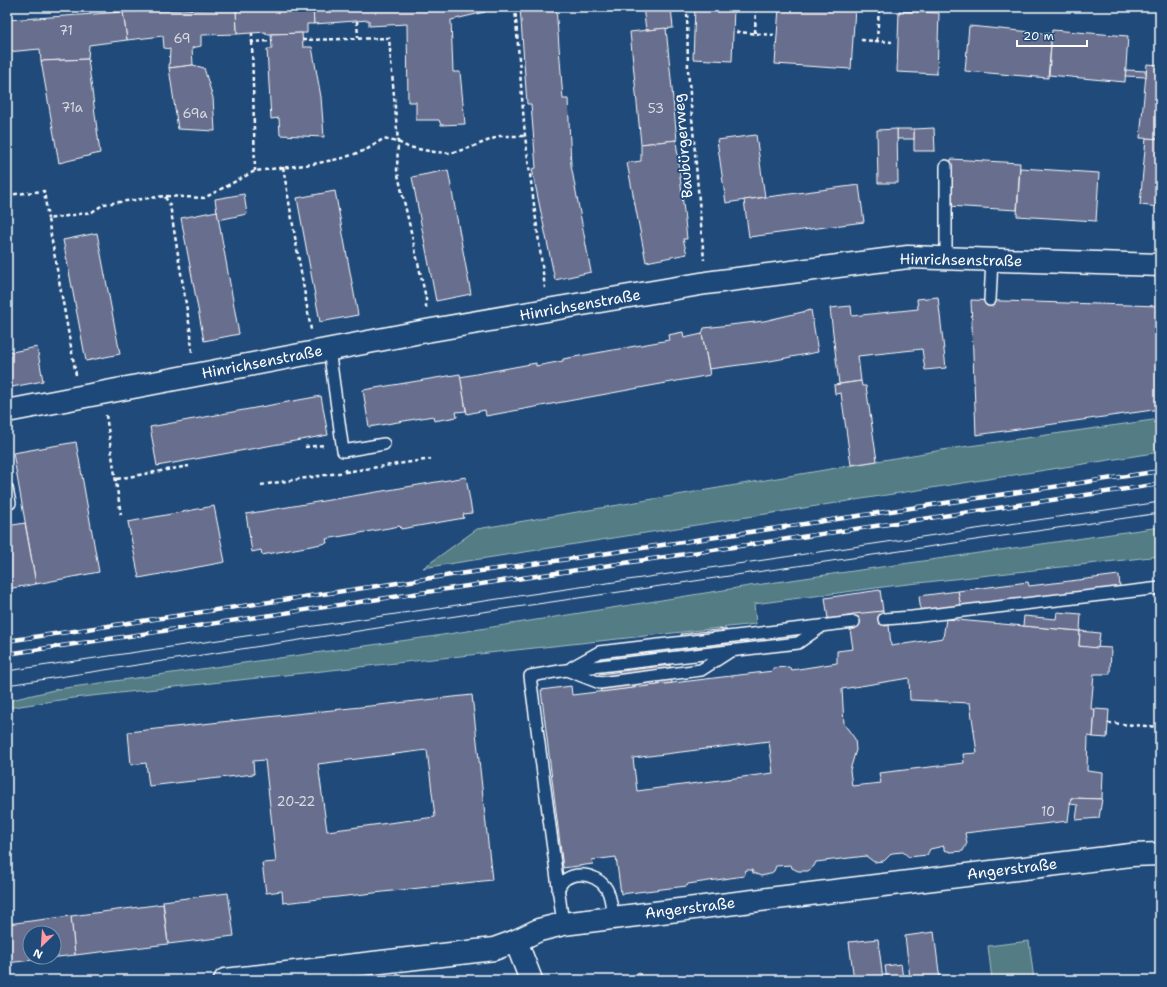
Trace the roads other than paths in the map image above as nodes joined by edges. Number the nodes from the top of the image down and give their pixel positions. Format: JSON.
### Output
{"nodes":[{"id":1,"x":946,"y":166,"type":"dead end"},
{"id":2,"x":946,"y":258,"type":"junction"},
{"id":3,"x":992,"y":260,"type":"junction"},
{"id":4,"x":1160,"y":265,"type":"edge"},
{"id":5,"x":990,"y":300,"type":"dead end"},
{"id":6,"x":320,"y":351,"type":"junction"},
{"id":7,"x":7,"y":411,"type":"edge"},
{"id":8,"x":384,"y":444,"type":"dead end"},
{"id":9,"x":7,"y":488,"type":"edge"},
{"id":10,"x":10,"y":503,"type":"dead end"},
{"id":11,"x":1160,"y":588,"type":"edge"},
{"id":12,"x":884,"y":619,"type":"dead end"},
{"id":13,"x":854,"y":622,"type":"dead end"},
{"id":14,"x":820,"y":626,"type":"junction"},
{"id":15,"x":731,"y":651,"type":"junction"},
{"id":16,"x":566,"y":670,"type":"junction"},
{"id":17,"x":1160,"y":854,"type":"edge"},
{"id":18,"x":558,"y":891,"type":"junction"},
{"id":19,"x":613,"y":918,"type":"junction"},
{"id":20,"x":563,"y":924,"type":"junction"},
{"id":21,"x":516,"y":941,"type":"junction"},
{"id":22,"x":225,"y":980,"type":"edge"},
{"id":23,"x":531,"y":980,"type":"edge"}],
"edges":[{"from":1,"to":2,"type":"lane"},
{"from":2,"to":3,"type":"street","name":"Hinrichsenstraße"},
{"from":2,"to":6,"type":"street","name":"Hinrichsenstraße"},
{"from":3,"to":4,"type":"street","name":"Hinrichsenstraße"},
{"from":3,"to":5,"type":"lane"},
{"from":6,"to":7,"type":"street","name":"Hinrichsenstraße"},
{"from":6,"to":8,"type":"lane"},
{"from":9,"to":10,"type":"lane"},
{"from":11,"to":12,"type":"lane"},
{"from":13,"to":14,"type":"lane"},
{"from":14,"to":15,"type":"lane"},
{"from":14,"to":16,"type":"lane"},
{"from":15,"to":16,"type":"lane"},
{"from":15,"to":16,"type":"lane"},
{"from":16,"to":18,"type":"lane"},
{"from":17,"to":19,"type":"street","name":"Angerstraße"},
{"from":18,"to":19,"type":"lane"},
{"from":18,"to":20,"type":"lane"},
{"from":19,"to":20,"type":"street","name":"Angerstraße"},
{"from":20,"to":21,"type":"street","name":"Angerstraße"},
{"from":21,"to":22,"type":"street","name":"Angerstraße"},
{"from":21,"to":23,"type":"street"}]}
